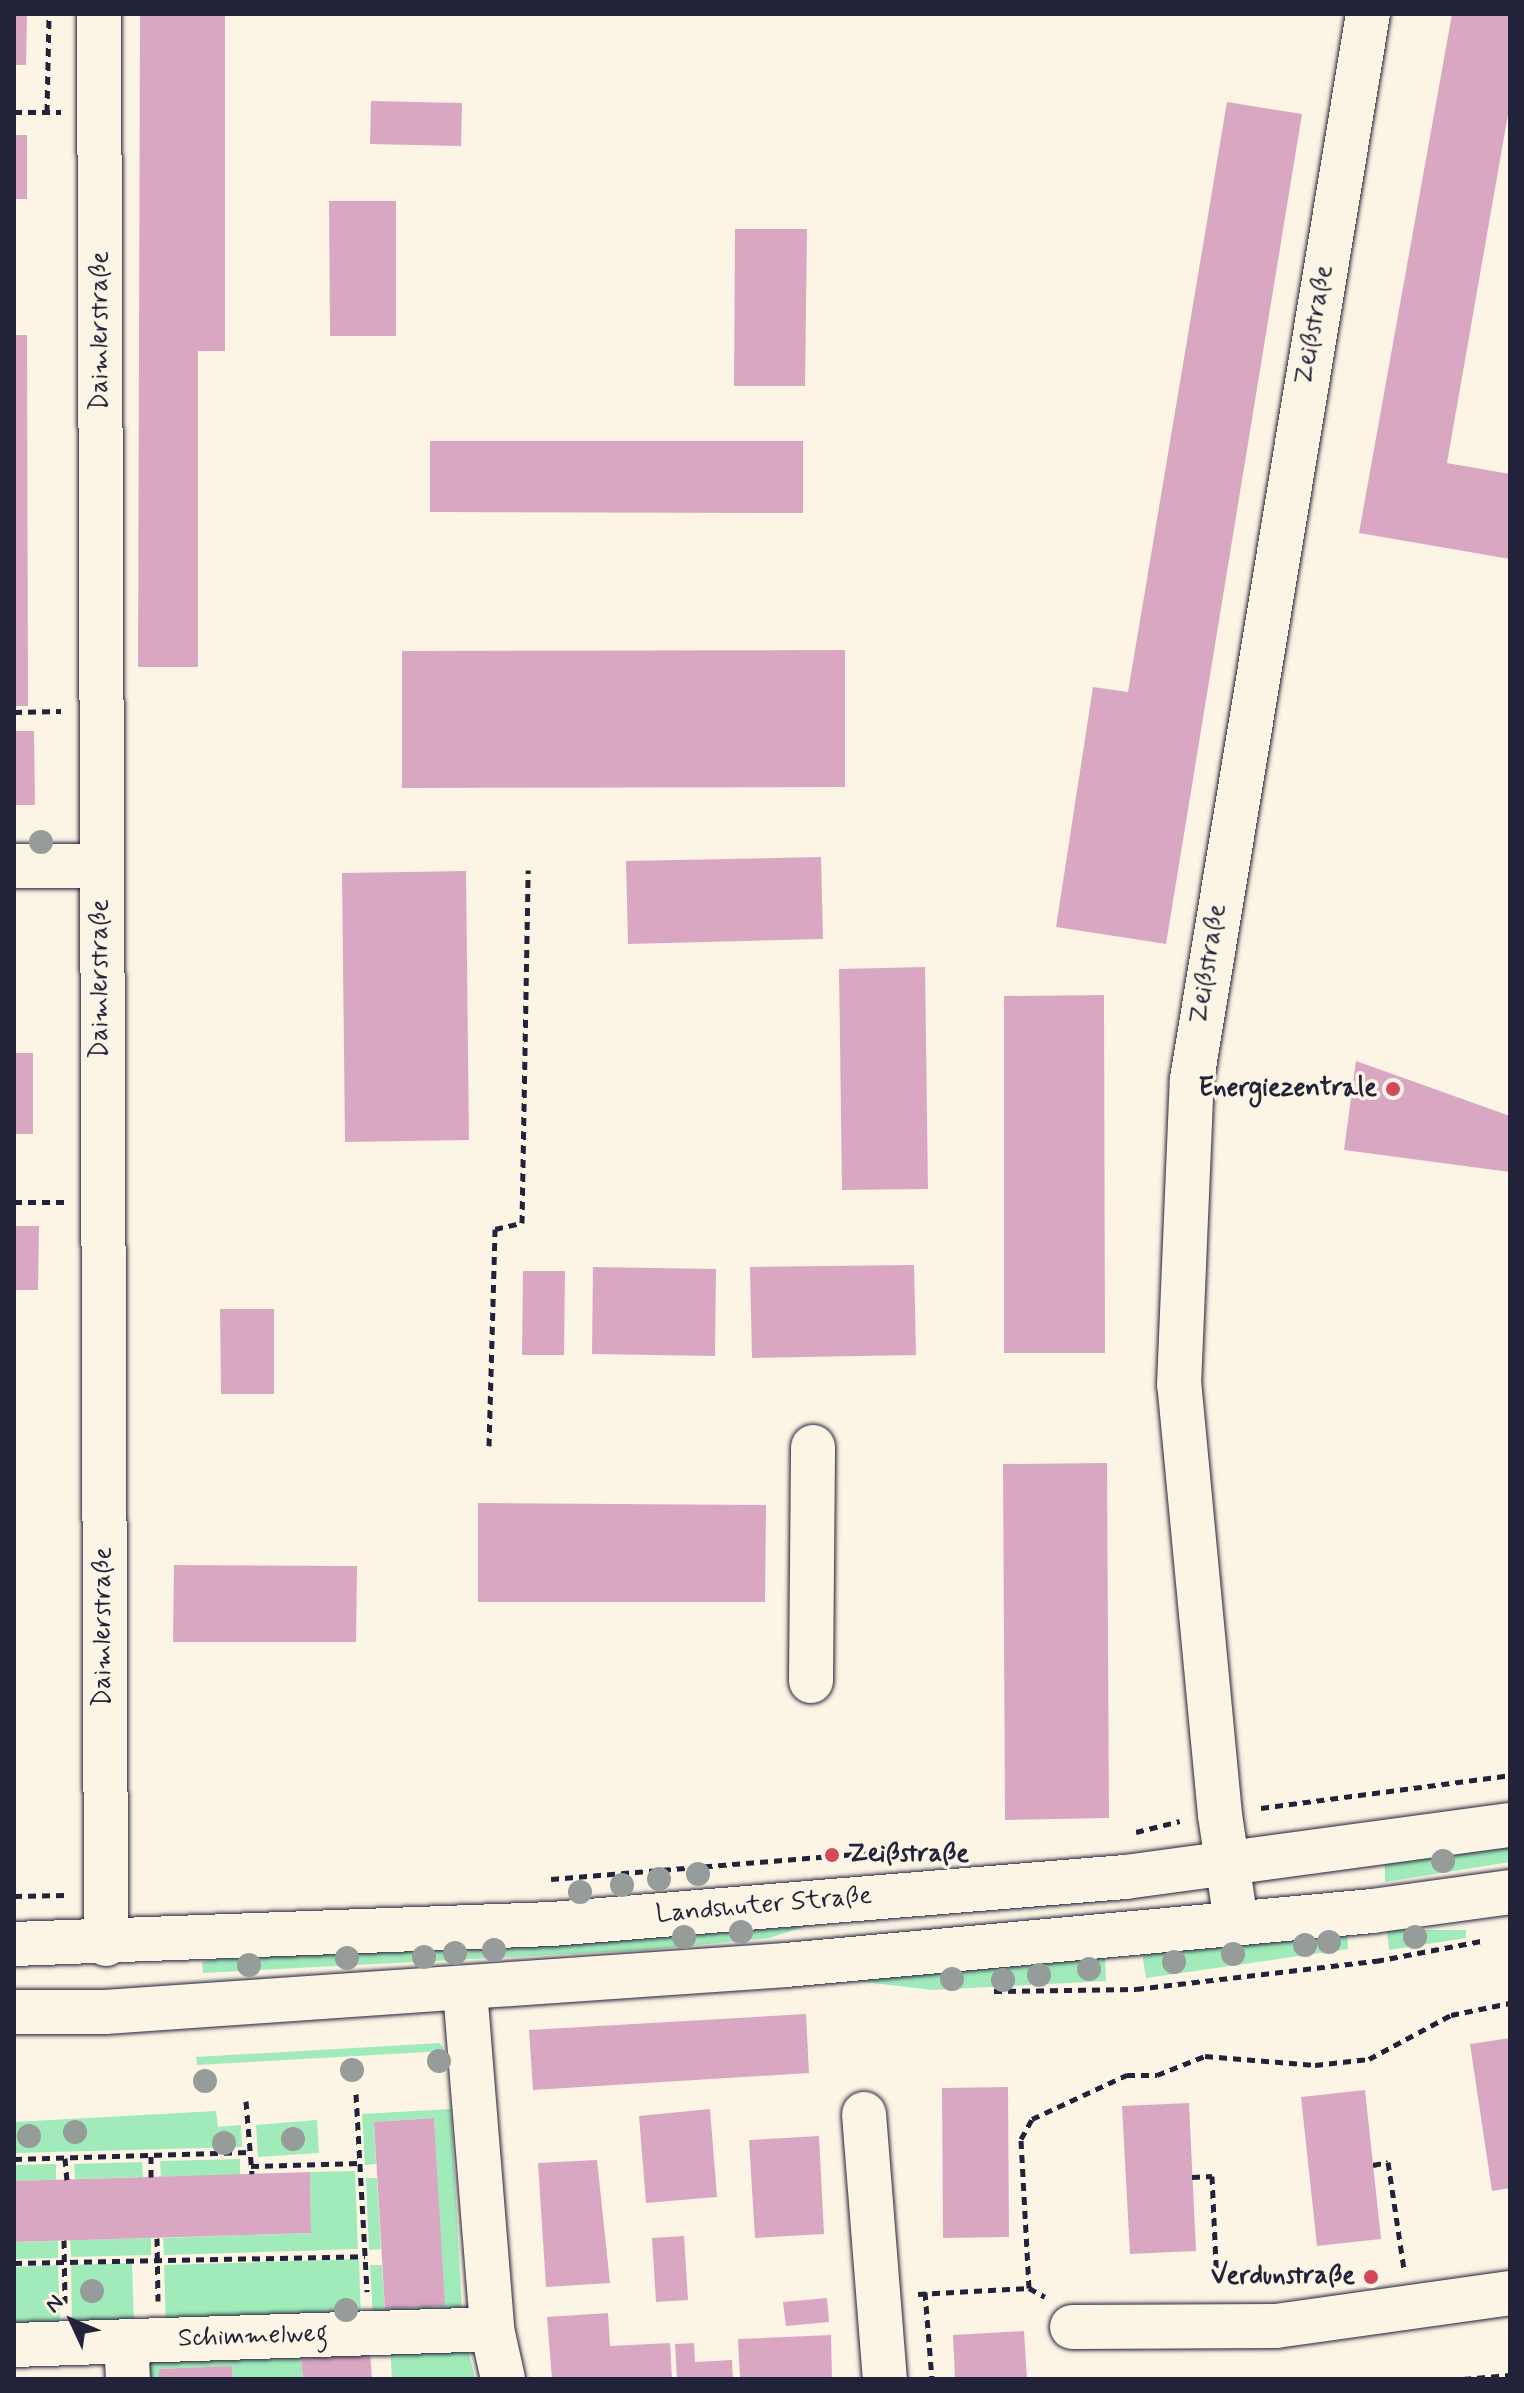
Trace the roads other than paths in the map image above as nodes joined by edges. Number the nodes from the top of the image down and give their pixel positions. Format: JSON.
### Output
{"nodes":[{"id":1,"x":99,"y":14,"type":"edge"},
{"id":2,"x":1368,"y":14,"type":"edge"},
{"id":3,"x":14,"y":866,"type":"edge"},
{"id":4,"x":101,"y":866,"type":"junction"},
{"id":5,"x":813,"y":1447,"type":"dead end"},
{"id":6,"x":811,"y":1681,"type":"dead end"},
{"id":7,"x":1510,"y":1825,"type":"edge"},
{"id":8,"x":1229,"y":1866,"type":"junction"},
{"id":9,"x":1510,"y":1892,"type":"edge"},
{"id":10,"x":1236,"y":1922,"type":"junction"},
{"id":11,"x":14,"y":1944,"type":"edge"},
{"id":12,"x":106,"y":1944,"type":"junction"},
{"id":13,"x":465,"y":1990,"type":"junction"},
{"id":14,"x":14,"y":2012,"type":"edge"},
{"id":15,"x":864,"y":2114,"type":"dead end"},
{"id":16,"x":1510,"y":2293,"type":"edge"},
{"id":17,"x":1072,"y":2327,"type":"road end"},
{"id":18,"x":492,"y":2329,"type":"junction"},
{"id":19,"x":14,"y":2345,"type":"edge"},
{"id":20,"x":138,"y":2353,"type":"edge"},
{"id":21,"x":503,"y":2379,"type":"edge"},
{"id":22,"x":885,"y":2379,"type":"edge"}],
"edges":[{"from":1,"to":4,"type":"street","name":"Daimlerstraße"},
{"from":2,"to":8,"type":"street","name":"Zeißstraße"},
{"from":3,"to":4,"type":"street"},
{"from":4,"to":12,"type":"street","name":"Daimlerstraße"},
{"from":5,"to":6,"type":"street"},
{"from":7,"to":8,"type":"street","name":"Landshuter Straße"},
{"from":8,"to":10,"type":"street","name":"Zeißstraße"},
{"from":8,"to":12,"type":"street","name":"Landshuter Straße"},
{"from":9,"to":10,"type":"street"},
{"from":10,"to":13,"type":"street"},
{"from":11,"to":12,"type":"street","name":"Landshuter Straße"},
{"from":13,"to":14,"type":"street"},
{"from":13,"to":18,"type":"street"},
{"from":15,"to":22,"type":"street"},
{"from":16,"to":17,"type":"street"},
{"from":18,"to":20,"type":"street","name":"Schimmelweg"},
{"from":18,"to":21,"type":"street"},
{"from":19,"to":20,"type":"street","name":"Schimmelweg"}]}
